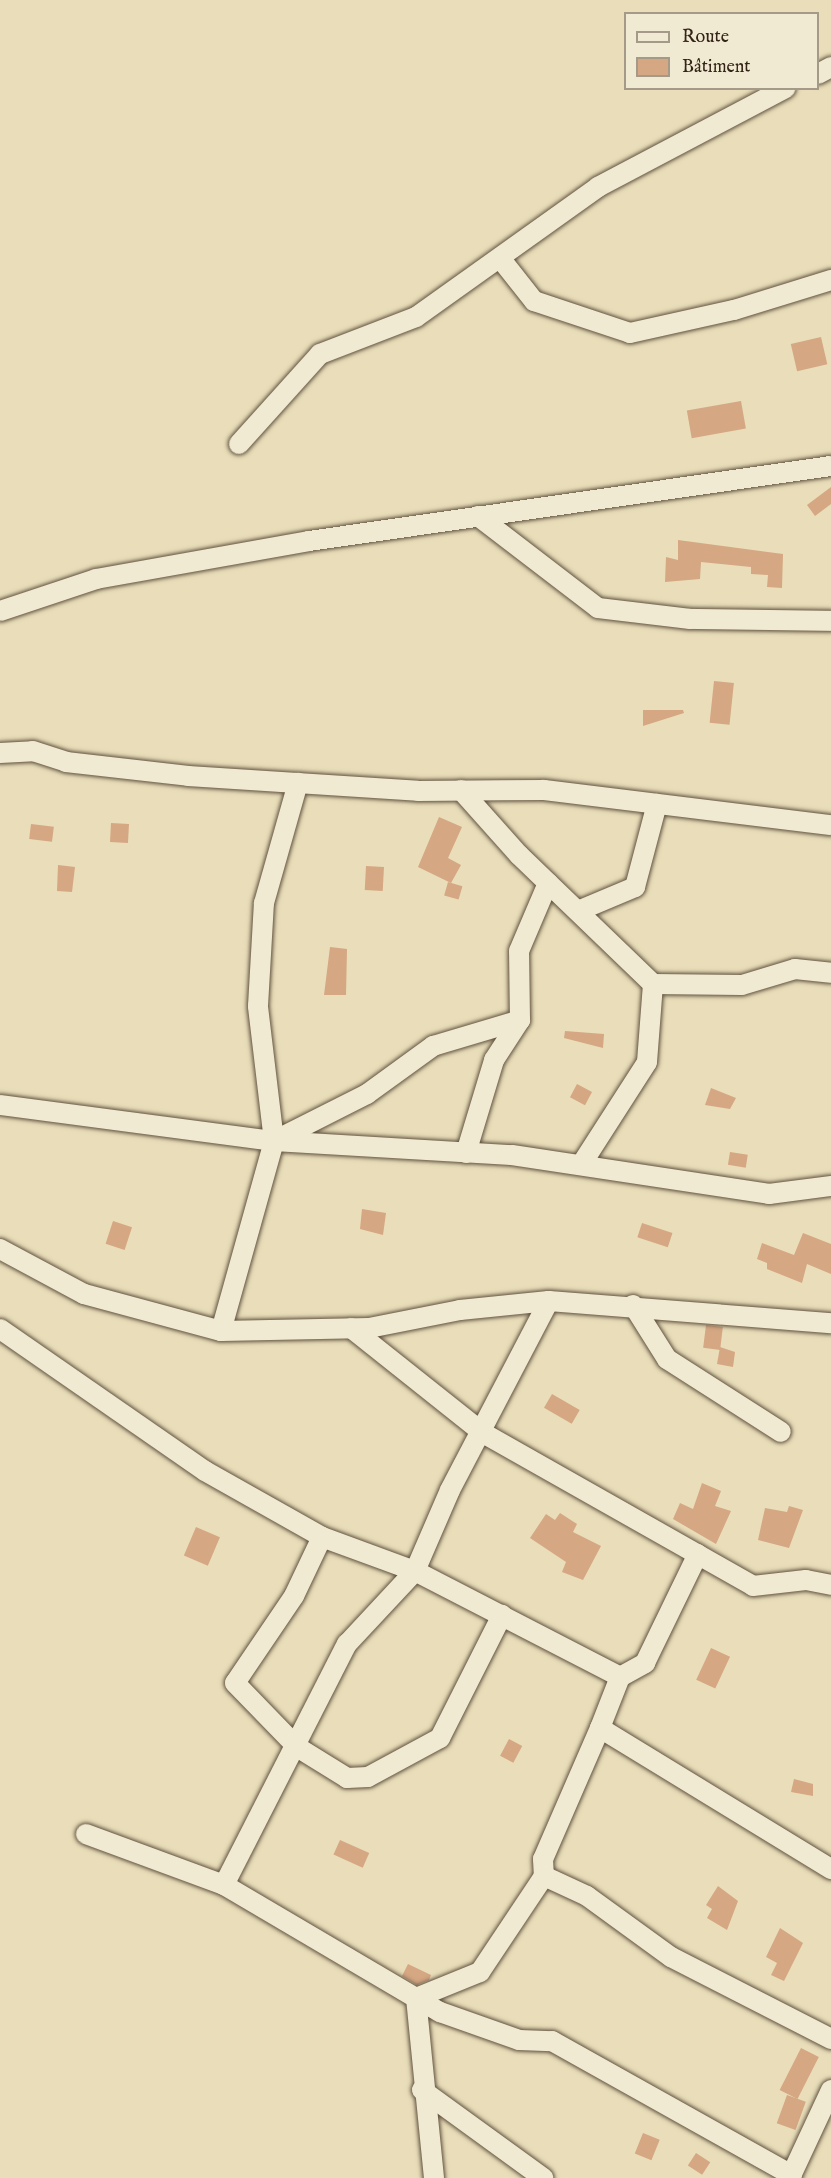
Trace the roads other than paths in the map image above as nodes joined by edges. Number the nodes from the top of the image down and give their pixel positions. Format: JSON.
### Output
{"nodes":[{"id":1,"x":782,"y":90,"type":"edge"},
{"id":2,"x":500,"y":258,"type":"junction"},
{"id":3,"x":831,"y":279,"type":"edge"},
{"id":4,"x":239,"y":444,"type":"dead end"},
{"id":5,"x":831,"y":466,"type":"edge"},
{"id":6,"x":478,"y":516,"type":"junction"},
{"id":7,"x":0,"y":611,"type":"edge"},
{"id":8,"x":831,"y":621,"type":"edge"},
{"id":9,"x":0,"y":753,"type":"edge"},
{"id":10,"x":298,"y":783,"type":"junction"},
{"id":11,"x":461,"y":790,"type":"junction"},
{"id":12,"x":657,"y":804,"type":"junction"},
{"id":13,"x":831,"y":825,"type":"edge"},
{"id":14,"x":548,"y":883,"type":"junction"},
{"id":15,"x":578,"y":911,"type":"junction"},
{"id":16,"x":831,"y":973,"type":"edge"},
{"id":17,"x":653,"y":984,"type":"junction"},
{"id":18,"x":520,"y":1020,"type":"junction"},
{"id":19,"x":0,"y":1105,"type":"edge"},
{"id":20,"x":274,"y":1141,"type":"junction"},
{"id":21,"x":466,"y":1153,"type":"junction"},
{"id":22,"x":581,"y":1165,"type":"junction"},
{"id":23,"x":831,"y":1186,"type":"edge"},
{"id":24,"x":0,"y":1249,"type":"edge"},
{"id":25,"x":549,"y":1301,"type":"junction"},
{"id":26,"x":633,"y":1305,"type":"junction"},
{"id":27,"x":831,"y":1323,"type":"edge"},
{"id":28,"x":351,"y":1328,"type":"junction"},
{"id":29,"x":0,"y":1329,"type":"edge"},
{"id":30,"x":220,"y":1331,"type":"junction"},
{"id":31,"x":781,"y":1432,"type":"dead end"},
{"id":32,"x":483,"y":1433,"type":"junction"},
{"id":33,"x":322,"y":1538,"type":"junction"},
{"id":34,"x":698,"y":1554,"type":"junction"},
{"id":35,"x":415,"y":1571,"type":"junction"},
{"id":36,"x":831,"y":1585,"type":"edge"},
{"id":37,"x":502,"y":1615,"type":"junction"},
{"id":38,"x":620,"y":1677,"type":"junction"},
{"id":39,"x":600,"y":1728,"type":"junction"},
{"id":40,"x":297,"y":1747,"type":"junction"},
{"id":41,"x":86,"y":1834,"type":"dead end"},
{"id":42,"x":831,"y":1869,"type":"edge"},
{"id":43,"x":544,"y":1876,"type":"junction"},
{"id":44,"x":224,"y":1885,"type":"junction"},
{"id":45,"x":416,"y":1998,"type":"junction"},
{"id":46,"x":831,"y":2039,"type":"edge"},
{"id":47,"x":422,"y":2090,"type":"junction"},
{"id":48,"x":831,"y":2090,"type":"edge"},
{"id":49,"x":791,"y":2176,"type":"edge"},
{"id":50,"x":434,"y":2178,"type":"edge"},
{"id":51,"x":543,"y":2178,"type":"edge"}],
"edges":[{"from":1,"to":2,"type":"street"},
{"from":2,"to":3,"type":"street"},
{"from":2,"to":4,"type":"street"},
{"from":5,"to":6,"type":"street"},
{"from":6,"to":7,"type":"street"},
{"from":6,"to":8,"type":"street"},
{"from":9,"to":10,"type":"street"},
{"from":10,"to":11,"type":"street"},
{"from":10,"to":20,"type":"street"},
{"from":11,"to":12,"type":"street"},
{"from":11,"to":14,"type":"street"},
{"from":12,"to":13,"type":"street"},
{"from":12,"to":15,"type":"street"},
{"from":14,"to":15,"type":"street"},
{"from":14,"to":18,"type":"street"},
{"from":15,"to":17,"type":"street"},
{"from":16,"to":17,"type":"street"},
{"from":17,"to":22,"type":"street"},
{"from":18,"to":20,"type":"street"},
{"from":18,"to":21,"type":"street"},
{"from":19,"to":20,"type":"street"},
{"from":20,"to":21,"type":"street"},
{"from":20,"to":30,"type":"street"},
{"from":21,"to":22,"type":"street"},
{"from":22,"to":23,"type":"street"},
{"from":24,"to":30,"type":"street"},
{"from":25,"to":26,"type":"street"},
{"from":25,"to":28,"type":"street"},
{"from":25,"to":32,"type":"street"},
{"from":26,"to":27,"type":"street"},
{"from":26,"to":31,"type":"street"},
{"from":28,"to":30,"type":"street"},
{"from":28,"to":32,"type":"street"},
{"from":29,"to":33,"type":"street"},
{"from":32,"to":34,"type":"street"},
{"from":32,"to":35,"type":"street"},
{"from":33,"to":35,"type":"street"},
{"from":33,"to":40,"type":"street"},
{"from":34,"to":36,"type":"street"},
{"from":34,"to":38,"type":"street"},
{"from":35,"to":37,"type":"street"},
{"from":35,"to":40,"type":"street"},
{"from":37,"to":38,"type":"street"},
{"from":37,"to":40,"type":"street"},
{"from":38,"to":39,"type":"street"},
{"from":39,"to":42,"type":"street"},
{"from":39,"to":43,"type":"street"},
{"from":40,"to":44,"type":"street"},
{"from":41,"to":44,"type":"street"},
{"from":43,"to":45,"type":"street"},
{"from":43,"to":46,"type":"street"},
{"from":44,"to":45,"type":"street"},
{"from":45,"to":47,"type":"street"},
{"from":45,"to":49,"type":"street"},
{"from":47,"to":50,"type":"street"},
{"from":47,"to":51,"type":"street"},
{"from":48,"to":49,"type":"street"}]}
